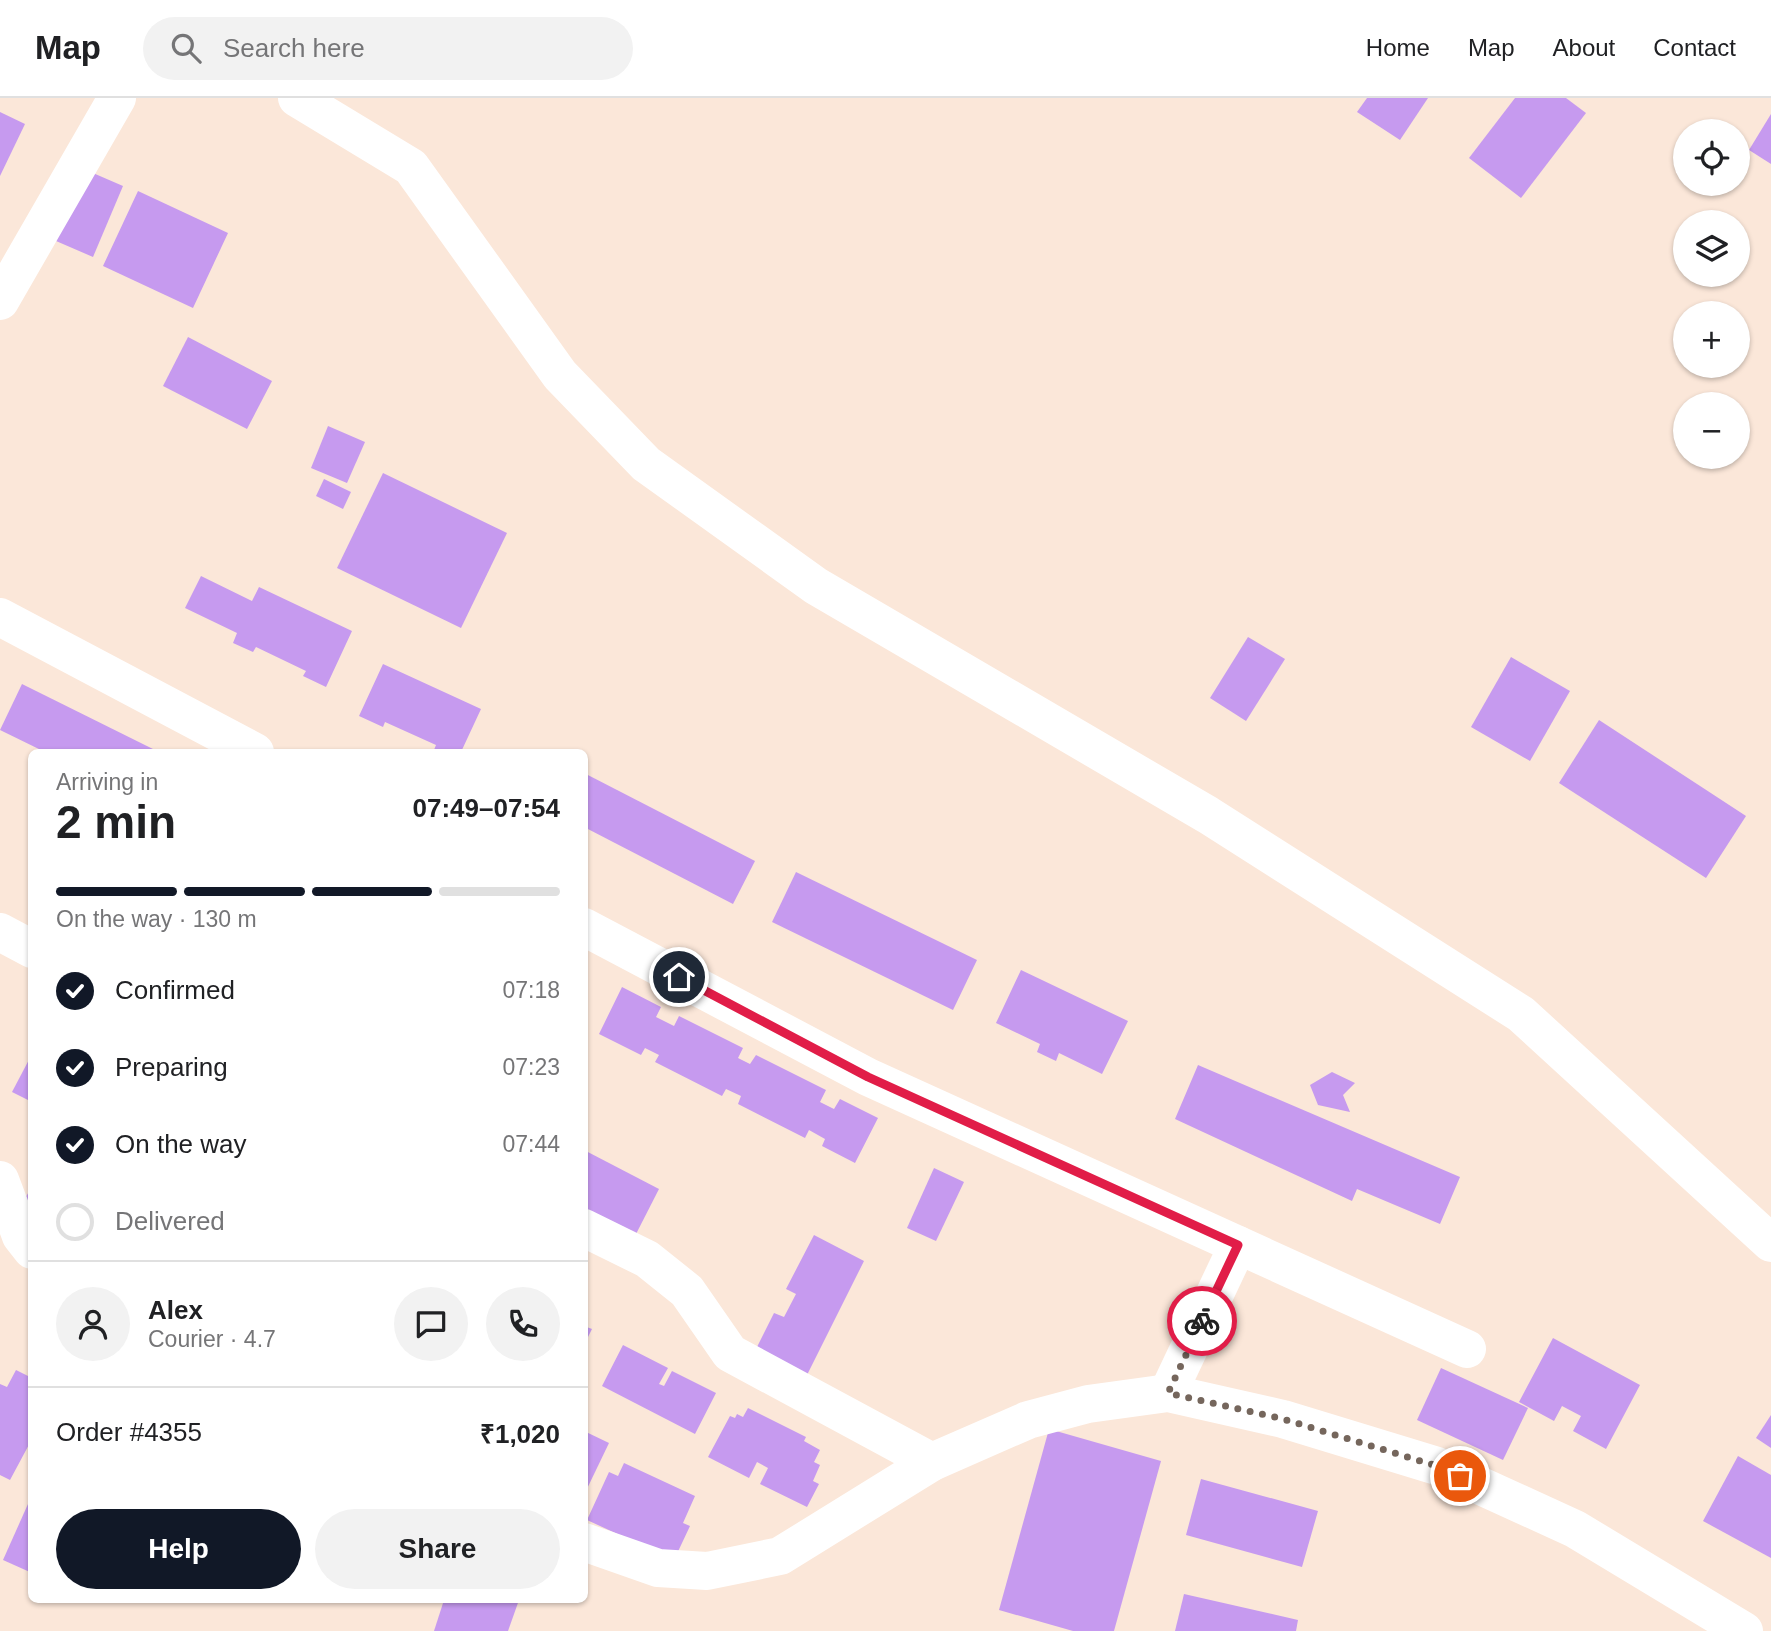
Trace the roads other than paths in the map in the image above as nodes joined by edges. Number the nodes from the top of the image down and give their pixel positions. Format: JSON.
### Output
{"nodes":[{"id":1,"x":117,"y":98,"type":"edge"},
{"id":2,"x":297,"y":98,"type":"edge"},
{"id":3,"x":0,"y":300,"type":"edge"},
{"id":4,"x":1,"y":630,"type":"edge"},
{"id":5,"x":249,"y":749,"type":"edge"},
{"id":6,"x":588,"y":929,"type":"edge"},
{"id":7,"x":0,"y":932,"type":"edge"},
{"id":8,"x":28,"y":947,"type":"edge"},
{"id":9,"x":0,"y":1180,"type":"edge"},
{"id":10,"x":588,"y":1230,"type":"edge"},
{"id":11,"x":28,"y":1244,"type":"edge"},
{"id":12,"x":1771,"y":1244,"type":"edge"},
{"id":13,"x":1238,"y":1245,"type":"junction"},
{"id":14,"x":1467,"y":1349,"type":"dead end"},
{"id":15,"x":1168,"y":1393,"type":"junction"},
{"id":16,"x":932,"y":1462,"type":"junction"},
{"id":17,"x":588,"y":1543,"type":"edge"},
{"id":18,"x":1744,"y":1631,"type":"edge"}],
"edges":[{"from":1,"to":3,"type":"lane"},
{"from":2,"to":12,"type":"lane"},
{"from":4,"to":5,"type":"lane"},
{"from":6,"to":13,"type":"lane"},
{"from":7,"to":8,"type":"lane"},
{"from":9,"to":11,"type":"lane"},
{"from":10,"to":16,"type":"lane"},
{"from":13,"to":14,"type":"lane"},
{"from":13,"to":15,"type":"lane"},
{"from":15,"to":16,"type":"lane"},
{"from":15,"to":18,"type":"lane"},
{"from":16,"to":17,"type":"lane"}]}
